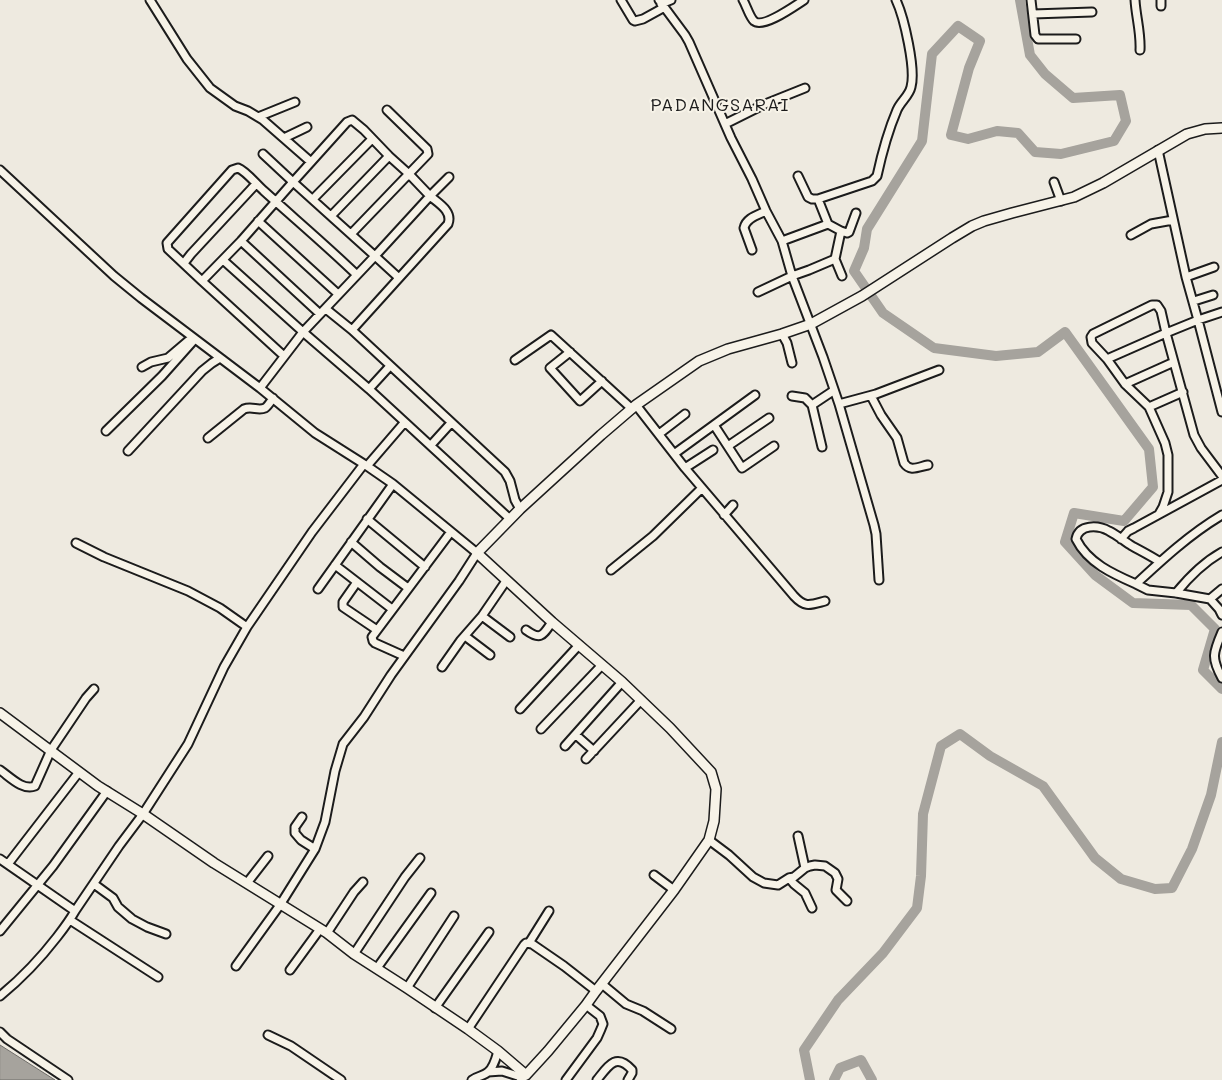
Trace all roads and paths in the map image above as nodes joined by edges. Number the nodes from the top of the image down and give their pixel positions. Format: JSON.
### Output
{"nodes":[{"id":1,"x":150,"y":0,"type":"edge"},
{"id":2,"x":621,"y":0,"type":"edge"},
{"id":3,"x":670,"y":0,"type":"edge"},
{"id":4,"x":743,"y":0,"type":"edge"},
{"id":5,"x":804,"y":0,"type":"edge"},
{"id":6,"x":896,"y":0,"type":"edge"},
{"id":7,"x":1031,"y":0,"type":"edge"},
{"id":8,"x":1135,"y":0,"type":"edge"},
{"id":9,"x":661,"y":4,"type":"edge"},
{"id":10,"x":1092,"y":12,"type":"dead end"},
{"id":11,"x":1033,"y":14,"type":"junction"},
{"id":12,"x":1076,"y":39,"type":"dead end"},
{"id":13,"x":1140,"y":50,"type":"dead end"},
{"id":14,"x":805,"y":88,"type":"dead end"},
{"id":15,"x":295,"y":102,"type":"dead end"},
{"id":16,"x":387,"y":110,"type":"dead end"},
{"id":17,"x":258,"y":117,"type":"junction"},
{"id":18,"x":725,"y":124,"type":"junction"},
{"id":19,"x":307,"y":127,"type":"dead end"},
{"id":20,"x":1222,"y":128,"type":"edge"},
{"id":21,"x":284,"y":138,"type":"junction"},
{"id":22,"x":372,"y":139,"type":"junction"},
{"id":23,"x":1158,"y":150,"type":"junction"},
{"id":24,"x":263,"y":154,"type":"dead end"},
{"id":25,"x":389,"y":156,"type":"junction"},
{"id":26,"x":311,"y":162,"type":"junction"},
{"id":27,"x":0,"y":170,"type":"edge"},
{"id":28,"x":409,"y":174,"type":"junction"},
{"id":29,"x":449,"y":176,"type":"dead end"},
{"id":30,"x":798,"y":176,"type":"dead end"},
{"id":31,"x":293,"y":182,"type":"junction"},
{"id":32,"x":1054,"y":182,"type":"dead end"},
{"id":33,"x":256,"y":184,"type":"junction"},
{"id":34,"x":430,"y":196,"type":"junction"},
{"id":35,"x":313,"y":199,"type":"junction"},
{"id":36,"x":818,"y":199,"type":"junction"},
{"id":37,"x":275,"y":201,"type":"junction"},
{"id":38,"x":1061,"y":201,"type":"junction"},
{"id":39,"x":766,"y":211,"type":"junction"},
{"id":40,"x":856,"y":213,"type":"dead end"},
{"id":41,"x":331,"y":216,"type":"junction"},
{"id":42,"x":1173,"y":220,"type":"junction"},
{"id":43,"x":258,"y":221,"type":"junction"},
{"id":44,"x":828,"y":224,"type":"junction"},
{"id":45,"x":841,"y":231,"type":"junction"},
{"id":46,"x":351,"y":234,"type":"junction"},
{"id":47,"x":1131,"y":235,"type":"dead end"},
{"id":48,"x":241,"y":241,"type":"junction"},
{"id":49,"x":782,"y":241,"type":"junction"},
{"id":50,"x":752,"y":250,"type":"dead end"},
{"id":51,"x":375,"y":256,"type":"junction"},
{"id":52,"x":835,"y":259,"type":"junction"},
{"id":53,"x":223,"y":260,"type":"junction"},
{"id":54,"x":184,"y":263,"type":"junction"},
{"id":55,"x":1214,"y":267,"type":"dead end"},
{"id":56,"x":356,"y":275,"type":"junction"},
{"id":57,"x":792,"y":276,"type":"junction"},
{"id":58,"x":842,"y":276,"type":"dead end"},
{"id":59,"x":1186,"y":277,"type":"junction"},
{"id":60,"x":399,"y":278,"type":"junction"},
{"id":61,"x":202,"y":282,"type":"junction"},
{"id":62,"x":758,"y":292,"type":"dead end"},
{"id":63,"x":338,"y":294,"type":"junction"},
{"id":64,"x":1213,"y":295,"type":"dead end"},
{"id":65,"x":1194,"y":301,"type":"junction"},
{"id":66,"x":323,"y":311,"type":"junction"},
{"id":67,"x":1222,"y":312,"type":"edge"},
{"id":68,"x":1198,"y":320,"type":"junction"},
{"id":69,"x":811,"y":324,"type":"junction"},
{"id":70,"x":352,"y":330,"type":"junction"},
{"id":71,"x":304,"y":332,"type":"junction"},
{"id":72,"x":1166,"y":333,"type":"junction"},
{"id":73,"x":782,"y":334,"type":"junction"},
{"id":74,"x":194,"y":338,"type":"junction"},
{"id":75,"x":570,"y":352,"type":"junction"},
{"id":76,"x":284,"y":356,"type":"junction"},
{"id":77,"x":220,"y":358,"type":"junction"},
{"id":78,"x":1107,"y":359,"type":"junction"},
{"id":79,"x":515,"y":360,"type":"dead end"},
{"id":80,"x":1174,"y":362,"type":"junction"},
{"id":81,"x":792,"y":363,"type":"dead end"},
{"id":82,"x":390,"y":366,"type":"junction"},
{"id":83,"x":142,"y":367,"type":"dead end"},
{"id":84,"x":939,"y":370,"type":"dead end"},
{"id":85,"x":602,"y":381,"type":"junction"},
{"id":86,"x":1125,"y":384,"type":"junction"},
{"id":87,"x":260,"y":388,"type":"junction"},
{"id":88,"x":369,"y":389,"type":"junction"},
{"id":89,"x":833,"y":391,"type":"junction"},
{"id":90,"x":1183,"y":392,"type":"junction"},
{"id":91,"x":755,"y":395,"type":"dead end"},
{"id":92,"x":792,"y":396,"type":"dead end"},
{"id":93,"x":871,"y":396,"type":"junction"},
{"id":94,"x":273,"y":398,"type":"junction"},
{"id":95,"x":1221,"y":401,"type":"edge"},
{"id":96,"x":839,"y":404,"type":"junction"},
{"id":97,"x":812,"y":405,"type":"junction"},
{"id":98,"x":634,"y":407,"type":"junction"},
{"id":99,"x":1149,"y":407,"type":"junction"},
{"id":100,"x":1222,"y":412,"type":"edge"},
{"id":101,"x":685,"y":414,"type":"dead end"},
{"id":102,"x":768,"y":418,"type":"dead end"},
{"id":103,"x":404,"y":423,"type":"junction"},
{"id":104,"x":452,"y":423,"type":"junction"},
{"id":105,"x":714,"y":425,"type":"junction"},
{"id":106,"x":106,"y":432,"type":"dead end"},
{"id":107,"x":659,"y":434,"type":"junction"},
{"id":108,"x":208,"y":438,"type":"dead end"},
{"id":109,"x":431,"y":446,"type":"junction"},
{"id":110,"x":728,"y":446,"type":"junction"},
{"id":111,"x":774,"y":446,"type":"dead end"},
{"id":112,"x":822,"y":447,"type":"dead end"},
{"id":113,"x":713,"y":450,"type":"dead end"},
{"id":114,"x":128,"y":451,"type":"dead end"},
{"id":115,"x":674,"y":454,"type":"junction"},
{"id":116,"x":366,"y":465,"type":"junction"},
{"id":117,"x":928,"y":465,"type":"dead end"},
{"id":118,"x":685,"y":468,"type":"junction"},
{"id":119,"x":1222,"y":476,"type":"edge"},
{"id":120,"x":1222,"y":480,"type":"edge"},
{"id":121,"x":393,"y":484,"type":"junction"},
{"id":122,"x":702,"y":488,"type":"junction"},
{"id":123,"x":733,"y":505,"type":"dead end"},
{"id":124,"x":520,"y":509,"type":"junction"},
{"id":125,"x":1159,"y":514,"type":"junction"},
{"id":126,"x":724,"y":515,"type":"junction"},
{"id":127,"x":1222,"y":515,"type":"edge"},
{"id":128,"x":367,"y":519,"type":"junction"},
{"id":129,"x":510,"y":519,"type":"junction"},
{"id":130,"x":450,"y":533,"type":"junction"},
{"id":131,"x":1121,"y":539,"type":"junction"},
{"id":132,"x":351,"y":542,"type":"junction"},
{"id":133,"x":76,"y":543,"type":"dead end"},
{"id":134,"x":1222,"y":552,"type":"edge"},
{"id":135,"x":477,"y":554,"type":"junction"},
{"id":136,"x":1160,"y":562,"type":"junction"},
{"id":137,"x":335,"y":565,"type":"junction"},
{"id":138,"x":425,"y":567,"type":"junction"},
{"id":139,"x":611,"y":570,"type":"dead end"},
{"id":140,"x":879,"y":580,"type":"dead end"},
{"id":141,"x":506,"y":581,"type":"junction"},
{"id":142,"x":358,"y":582,"type":"junction"},
{"id":143,"x":1136,"y":584,"type":"junction"},
{"id":144,"x":408,"y":588,"type":"junction"},
{"id":145,"x":318,"y":589,"type":"dead end"},
{"id":146,"x":1222,"y":589,"type":"edge"},
{"id":147,"x":1176,"y":592,"type":"junction"},
{"id":148,"x":1210,"y":599,"type":"junction"},
{"id":149,"x":825,"y":601,"type":"dead end"},
{"id":150,"x":392,"y":609,"type":"junction"},
{"id":151,"x":1222,"y":614,"type":"edge"},
{"id":152,"x":482,"y":616,"type":"junction"},
{"id":153,"x":552,"y":622,"type":"junction"},
{"id":154,"x":247,"y":627,"type":"junction"},
{"id":155,"x":377,"y":630,"type":"junction"},
{"id":156,"x":526,"y":630,"type":"dead end"},
{"id":157,"x":1222,"y":632,"type":"edge"},
{"id":158,"x":465,"y":636,"type":"junction"},
{"id":159,"x":510,"y":637,"type":"dead end"},
{"id":160,"x":579,"y":645,"type":"junction"},
{"id":161,"x":490,"y":655,"type":"dead end"},
{"id":162,"x":404,"y":656,"type":"junction"},
{"id":163,"x":602,"y":665,"type":"junction"},
{"id":164,"x":442,"y":667,"type":"dead end"},
{"id":165,"x":1222,"y":678,"type":"edge"},
{"id":166,"x":622,"y":682,"type":"junction"},
{"id":167,"x":94,"y":689,"type":"dead end"},
{"id":168,"x":641,"y":700,"type":"junction"},
{"id":169,"x":520,"y":708,"type":"dead end"},
{"id":170,"x":0,"y":713,"type":"edge"},
{"id":171,"x":541,"y":729,"type":"dead end"},
{"id":172,"x":576,"y":735,"type":"junction"},
{"id":173,"x":565,"y":746,"type":"dead end"},
{"id":174,"x":51,"y":750,"type":"junction"},
{"id":175,"x":594,"y":751,"type":"junction"},
{"id":176,"x":586,"y":759,"type":"dead end"},
{"id":177,"x":0,"y":770,"type":"edge"},
{"id":178,"x":79,"y":772,"type":"junction"},
{"id":179,"x":107,"y":791,"type":"junction"},
{"id":180,"x":143,"y":814,"type":"junction"},
{"id":181,"x":302,"y":817,"type":"dead end"},
{"id":182,"x":798,"y":836,"type":"dead end"},
{"id":183,"x":709,"y":840,"type":"junction"},
{"id":184,"x":315,"y":849,"type":"junction"},
{"id":185,"x":268,"y":856,"type":"dead end"},
{"id":186,"x":420,"y":858,"type":"dead end"},
{"id":187,"x":0,"y":859,"type":"edge"},
{"id":188,"x":8,"y":864,"type":"junction"},
{"id":189,"x":805,"y":868,"type":"junction"},
{"id":190,"x":654,"y":875,"type":"dead end"},
{"id":191,"x":789,"y":878,"type":"junction"},
{"id":192,"x":362,"y":882,"type":"dead end"},
{"id":193,"x":247,"y":883,"type":"junction"},
{"id":194,"x":94,"y":884,"type":"junction"},
{"id":195,"x":37,"y":885,"type":"junction"},
{"id":196,"x":674,"y":890,"type":"junction"},
{"id":197,"x":431,"y":893,"type":"dead end"},
{"id":198,"x":848,"y":901,"type":"dead end"},
{"id":199,"x":280,"y":904,"type":"junction"},
{"id":200,"x":812,"y":908,"type":"dead end"},
{"id":201,"x":75,"y":911,"type":"junction"},
{"id":202,"x":549,"y":911,"type":"dead end"},
{"id":203,"x":454,"y":916,"type":"dead end"},
{"id":204,"x":70,"y":920,"type":"junction"},
{"id":205,"x":0,"y":931,"type":"edge"},
{"id":206,"x":324,"y":931,"type":"junction"},
{"id":207,"x":489,"y":932,"type":"dead end"},
{"id":208,"x":166,"y":934,"type":"dead end"},
{"id":209,"x":529,"y":943,"type":"junction"},
{"id":210,"x":354,"y":954,"type":"junction"},
{"id":211,"x":236,"y":966,"type":"dead end"},
{"id":212,"x":377,"y":968,"type":"junction"},
{"id":213,"x":290,"y":970,"type":"dead end"},
{"id":214,"x":158,"y":977,"type":"dead end"},
{"id":215,"x":599,"y":987,"type":"junction"},
{"id":216,"x":407,"y":988,"type":"junction"},
{"id":217,"x":0,"y":996,"type":"edge"},
{"id":218,"x":586,"y":1005,"type":"junction"},
{"id":219,"x":435,"y":1008,"type":"junction"},
{"id":220,"x":468,"y":1029,"type":"junction"},
{"id":221,"x":670,"y":1029,"type":"dead end"},
{"id":222,"x":0,"y":1032,"type":"edge"},
{"id":223,"x":268,"y":1035,"type":"dead end"},
{"id":224,"x":498,"y":1051,"type":"junction"},
{"id":225,"x":488,"y":1072,"type":"junction"},
{"id":226,"x":523,"y":1078,"type":"edge"},
{"id":227,"x":68,"y":1080,"type":"edge"},
{"id":228,"x":342,"y":1080,"type":"edge"},
{"id":229,"x":472,"y":1080,"type":"edge"},
{"id":230,"x":566,"y":1080,"type":"edge"},
{"id":231,"x":597,"y":1080,"type":"edge"},
{"id":232,"x":628,"y":1080,"type":"edge"}],
"edges":[{"from":1,"to":17,"type":"street"},
{"from":2,"to":9,"type":"street"},
{"from":3,"to":9,"type":"street"},
{"from":4,"to":5,"type":"street"},
{"from":6,"to":36,"type":"street"},
{"from":7,"to":11,"type":"street"},
{"from":8,"to":13,"type":"street"},
{"from":9,"to":18,"type":"street"},
{"from":10,"to":11,"type":"street"},
{"from":11,"to":12,"type":"street"},
{"from":14,"to":18,"type":"street"},
{"from":15,"to":17,"type":"street"},
{"from":16,"to":28,"type":"street"},
{"from":17,"to":21,"type":"street"},
{"from":18,"to":39,"type":"street"},
{"from":19,"to":21,"type":"street"},
{"from":20,"to":23,"type":"street"},
{"from":21,"to":26,"type":"street"},
{"from":22,"to":25,"type":"street"},
{"from":22,"to":26,"type":"street"},
{"from":22,"to":35,"type":"street"},
{"from":23,"to":38,"type":"street"},
{"from":23,"to":42,"type":"street"},
{"from":24,"to":31,"type":"street"},
{"from":25,"to":28,"type":"street"},
{"from":25,"to":41,"type":"street"},
{"from":26,"to":31,"type":"street"},
{"from":27,"to":74,"type":"street"},
{"from":28,"to":34,"type":"street"},
{"from":28,"to":46,"type":"street"},
{"from":29,"to":34,"type":"street"},
{"from":30,"to":36,"type":"street"},
{"from":31,"to":35,"type":"street"},
{"from":31,"to":37,"type":"street"},
{"from":32,"to":38,"type":"street"},
{"from":33,"to":37,"type":"street"},
{"from":33,"to":54,"type":"street"},
{"from":33,"to":54,"type":"street"},
{"from":34,"to":51,"type":"street"},
{"from":34,"to":60,"type":"street"},
{"from":35,"to":41,"type":"street"},
{"from":36,"to":44,"type":"street"},
{"from":37,"to":43,"type":"street"},
{"from":37,"to":56,"type":"street"},
{"from":38,"to":69,"type":"street"},
{"from":39,"to":49,"type":"street"},
{"from":39,"to":50,"type":"street"},
{"from":40,"to":45,"type":"street"},
{"from":41,"to":46,"type":"street"},
{"from":42,"to":47,"type":"street"},
{"from":42,"to":59,"type":"street"},
{"from":43,"to":48,"type":"street"},
{"from":43,"to":63,"type":"street"},
{"from":44,"to":45,"type":"street"},
{"from":44,"to":49,"type":"street"},
{"from":45,"to":52,"type":"street"},
{"from":46,"to":51,"type":"street"},
{"from":48,"to":53,"type":"street"},
{"from":48,"to":66,"type":"street"},
{"from":49,"to":57,"type":"street"},
{"from":51,"to":56,"type":"street"},
{"from":51,"to":60,"type":"street"},
{"from":52,"to":57,"type":"street"},
{"from":52,"to":58,"type":"street"},
{"from":53,"to":61,"type":"street"},
{"from":53,"to":71,"type":"street"},
{"from":54,"to":61,"type":"street"},
{"from":55,"to":59,"type":"street"},
{"from":56,"to":63,"type":"street"},
{"from":57,"to":62,"type":"street"},
{"from":57,"to":69,"type":"street"},
{"from":59,"to":65,"type":"street"},
{"from":60,"to":70,"type":"street"},
{"from":61,"to":76,"type":"street"},
{"from":63,"to":66,"type":"street"},
{"from":64,"to":65,"type":"street"},
{"from":65,"to":68,"type":"street"},
{"from":66,"to":70,"type":"street"},
{"from":66,"to":71,"type":"street"},
{"from":67,"to":68,"type":"street"},
{"from":68,"to":72,"type":"street"},
{"from":68,"to":95,"type":"street"},
{"from":69,"to":73,"type":"street"},
{"from":69,"to":89,"type":"street"},
{"from":70,"to":82,"type":"street"},
{"from":71,"to":76,"type":"street"},
{"from":71,"to":88,"type":"street"},
{"from":72,"to":78,"type":"street"},
{"from":72,"to":78,"type":"street"},
{"from":72,"to":80,"type":"street"},
{"from":73,"to":81,"type":"street"},
{"from":73,"to":98,"type":"street"},
{"from":74,"to":77,"type":"street"},
{"from":74,"to":83,"type":"street"},
{"from":74,"to":106,"type":"street"},
{"from":75,"to":79,"type":"street"},
{"from":75,"to":85,"type":"street"},
{"from":75,"to":85,"type":"street"},
{"from":76,"to":87,"type":"street"},
{"from":77,"to":87,"type":"street"},
{"from":77,"to":114,"type":"street"},
{"from":78,"to":86,"type":"street"},
{"from":80,"to":86,"type":"street"},
{"from":80,"to":90,"type":"street"},
{"from":82,"to":88,"type":"street"},
{"from":82,"to":104,"type":"street"},
{"from":84,"to":93,"type":"street"},
{"from":85,"to":98,"type":"street"},
{"from":86,"to":99,"type":"street"},
{"from":87,"to":94,"type":"street"},
{"from":88,"to":103,"type":"street"},
{"from":89,"to":96,"type":"street"},
{"from":89,"to":97,"type":"street"},
{"from":90,"to":99,"type":"street"},
{"from":90,"to":119,"type":"street"},
{"from":91,"to":105,"type":"street"},
{"from":92,"to":97,"type":"street"},
{"from":93,"to":96,"type":"street"},
{"from":93,"to":117,"type":"street"},
{"from":94,"to":108,"type":"street"},
{"from":94,"to":116,"type":"street"},
{"from":95,"to":100,"type":"street"},
{"from":96,"to":140,"type":"street"},
{"from":97,"to":112,"type":"street"},
{"from":98,"to":107,"type":"street"},
{"from":98,"to":124,"type":"street"},
{"from":99,"to":125,"type":"street"},
{"from":101,"to":107,"type":"street"},
{"from":102,"to":110,"type":"street"},
{"from":103,"to":109,"type":"street"},
{"from":103,"to":116,"type":"street"},
{"from":104,"to":109,"type":"street"},
{"from":104,"to":124,"type":"street"},
{"from":105,"to":110,"type":"street"},
{"from":105,"to":115,"type":"street"},
{"from":107,"to":115,"type":"street"},
{"from":109,"to":129,"type":"street"},
{"from":110,"to":111,"type":"street"},
{"from":113,"to":118,"type":"street"},
{"from":115,"to":118,"type":"street"},
{"from":116,"to":121,"type":"street"},
{"from":116,"to":154,"type":"street"},
{"from":118,"to":122,"type":"street"},
{"from":120,"to":125,"type":"street"},
{"from":121,"to":128,"type":"street"},
{"from":121,"to":130,"type":"street"},
{"from":122,"to":126,"type":"street"},
{"from":122,"to":139,"type":"street"},
{"from":123,"to":126,"type":"street"},
{"from":124,"to":129,"type":"street"},
{"from":125,"to":131,"type":"street"},
{"from":126,"to":149,"type":"street"},
{"from":127,"to":136,"type":"street"},
{"from":128,"to":132,"type":"street"},
{"from":128,"to":138,"type":"street"},
{"from":129,"to":135,"type":"street"},
{"from":130,"to":135,"type":"street"},
{"from":130,"to":138,"type":"street"},
{"from":131,"to":136,"type":"street"},
{"from":131,"to":143,"type":"street"},
{"from":132,"to":137,"type":"street"},
{"from":132,"to":144,"type":"street"},
{"from":133,"to":154,"type":"street"},
{"from":134,"to":147,"type":"street"},
{"from":135,"to":141,"type":"street"},
{"from":135,"to":162,"type":"street"},
{"from":136,"to":143,"type":"street"},
{"from":137,"to":142,"type":"street"},
{"from":137,"to":145,"type":"street"},
{"from":138,"to":144,"type":"street"},
{"from":141,"to":152,"type":"street"},
{"from":141,"to":153,"type":"street"},
{"from":142,"to":150,"type":"street"},
{"from":142,"to":155,"type":"street"},
{"from":143,"to":147,"type":"street"},
{"from":144,"to":150,"type":"street"},
{"from":146,"to":148,"type":"street"},
{"from":147,"to":148,"type":"street"},
{"from":148,"to":151,"type":"street"},
{"from":150,"to":155,"type":"street"},
{"from":152,"to":158,"type":"street"},
{"from":152,"to":159,"type":"street"},
{"from":153,"to":156,"type":"street"},
{"from":153,"to":160,"type":"street"},
{"from":154,"to":180,"type":"street"},
{"from":155,"to":162,"type":"street"},
{"from":157,"to":165,"type":"street"},
{"from":158,"to":161,"type":"street"},
{"from":158,"to":164,"type":"street"},
{"from":160,"to":163,"type":"street"},
{"from":160,"to":169,"type":"street"},
{"from":162,"to":184,"type":"street"},
{"from":163,"to":166,"type":"street"},
{"from":163,"to":171,"type":"street"},
{"from":166,"to":168,"type":"street"},
{"from":166,"to":172,"type":"street"},
{"from":167,"to":174,"type":"street"},
{"from":168,"to":175,"type":"street"},
{"from":168,"to":183,"type":"street"},
{"from":170,"to":174,"type":"street"},
{"from":172,"to":173,"type":"street"},
{"from":172,"to":175,"type":"street"},
{"from":174,"to":177,"type":"street"},
{"from":174,"to":178,"type":"street"},
{"from":175,"to":176,"type":"street"},
{"from":178,"to":179,"type":"street"},
{"from":178,"to":188,"type":"street"},
{"from":179,"to":180,"type":"street"},
{"from":179,"to":195,"type":"street"},
{"from":180,"to":193,"type":"street"},
{"from":180,"to":194,"type":"street"},
{"from":181,"to":184,"type":"street"},
{"from":182,"to":189,"type":"street"},
{"from":183,"to":191,"type":"street"},
{"from":183,"to":196,"type":"street"},
{"from":184,"to":199,"type":"street"},
{"from":185,"to":193,"type":"street"},
{"from":186,"to":210,"type":"street"},
{"from":187,"to":188,"type":"street"},
{"from":188,"to":195,"type":"street"},
{"from":189,"to":191,"type":"street"},
{"from":189,"to":198,"type":"street"},
{"from":190,"to":196,"type":"street"},
{"from":191,"to":200,"type":"street"},
{"from":192,"to":206,"type":"street"},
{"from":193,"to":199,"type":"street"},
{"from":194,"to":201,"type":"street"},
{"from":194,"to":208,"type":"street"},
{"from":195,"to":201,"type":"street"},
{"from":195,"to":205,"type":"street"},
{"from":196,"to":215,"type":"street"},
{"from":197,"to":212,"type":"street"},
{"from":199,"to":206,"type":"street"},
{"from":199,"to":211,"type":"street"},
{"from":201,"to":204,"type":"street"},
{"from":202,"to":209,"type":"street"},
{"from":203,"to":216,"type":"street"},
{"from":204,"to":214,"type":"street"},
{"from":204,"to":217,"type":"street"},
{"from":206,"to":210,"type":"street"},
{"from":206,"to":213,"type":"street"},
{"from":207,"to":219,"type":"street"},
{"from":209,"to":215,"type":"street"},
{"from":209,"to":220,"type":"street"},
{"from":210,"to":212,"type":"street"},
{"from":212,"to":216,"type":"street"},
{"from":215,"to":218,"type":"street"},
{"from":215,"to":221,"type":"street"},
{"from":216,"to":219,"type":"street"},
{"from":218,"to":226,"type":"street"},
{"from":218,"to":230,"type":"street"},
{"from":219,"to":220,"type":"street"},
{"from":220,"to":224,"type":"street"},
{"from":222,"to":227,"type":"street"},
{"from":223,"to":228,"type":"street"},
{"from":224,"to":225,"type":"street"},
{"from":224,"to":226,"type":"street"},
{"from":225,"to":226,"type":"street"},
{"from":225,"to":229,"type":"street"},
{"from":231,"to":232,"type":"street"}]}
